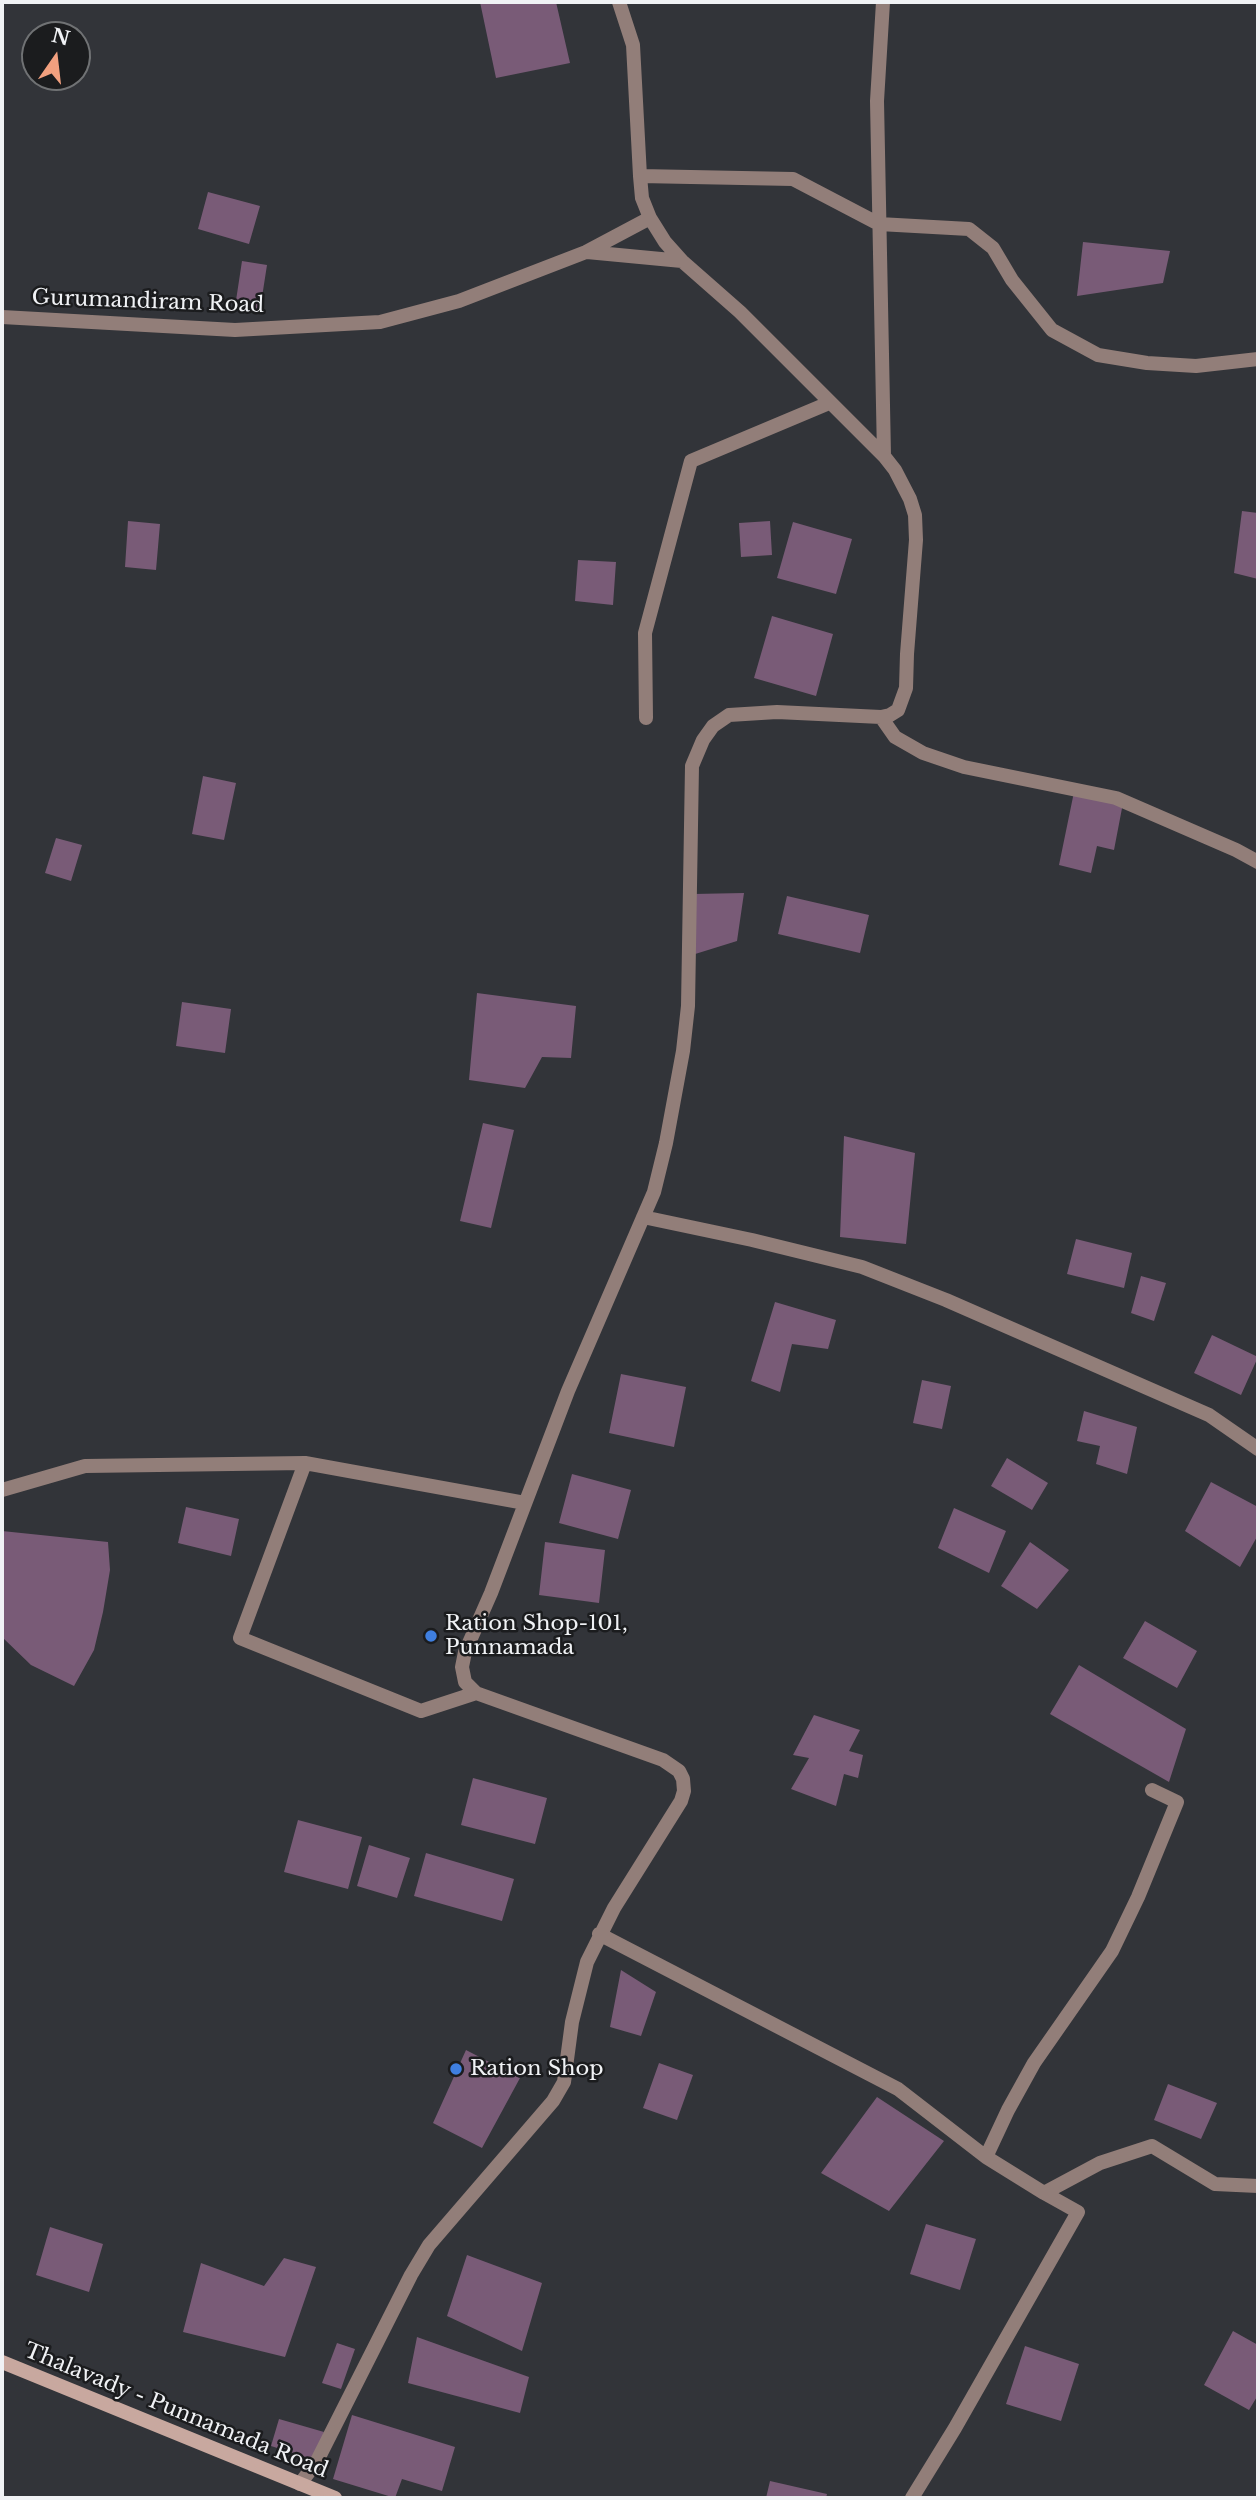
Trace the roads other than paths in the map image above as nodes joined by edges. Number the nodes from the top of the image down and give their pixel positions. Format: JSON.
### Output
{"nodes":[{"id":1,"x":619,"y":2,"type":"edge"},
{"id":2,"x":883,"y":2,"type":"edge"},
{"id":3,"x":639,"y":176,"type":"junction"},
{"id":4,"x":650,"y":218,"type":"junction"},
{"id":5,"x":878,"y":224,"type":"junction"},
{"id":6,"x":586,"y":252,"type":"junction"},
{"id":7,"x":682,"y":261,"type":"junction"},
{"id":8,"x":2,"y":317,"type":"edge"},
{"id":9,"x":1258,"y":359,"type":"edge"},
{"id":10,"x":828,"y":403,"type":"junction"},
{"id":11,"x":884,"y":456,"type":"junction"},
{"id":12,"x":881,"y":717,"type":"junction"},
{"id":13,"x":646,"y":718,"type":"dead end"},
{"id":14,"x":1258,"y":862,"type":"edge"},
{"id":15,"x":643,"y":1217,"type":"junction"},
{"id":16,"x":1258,"y":1449,"type":"edge"},
{"id":17,"x":305,"y":1463,"type":"junction"},
{"id":18,"x":2,"y":1489,"type":"edge"},
{"id":19,"x":525,"y":1503,"type":"junction"},
{"id":20,"x":476,"y":1693,"type":"junction"},
{"id":21,"x":1153,"y":1790,"type":"dead end"},
{"id":22,"x":599,"y":1934,"type":"junction"},
{"id":23,"x":986,"y":2157,"type":"junction"},
{"id":24,"x":1258,"y":2186,"type":"edge"},
{"id":25,"x":1044,"y":2193,"type":"junction"},
{"id":26,"x":2,"y":2362,"type":"edge"},
{"id":27,"x":298,"y":2491,"type":"edge"},
{"id":28,"x":335,"y":2498,"type":"edge"},
{"id":29,"x":912,"y":2498,"type":"edge"}],
"edges":[{"from":1,"to":3,"type":"street"},
{"from":2,"to":5,"type":"street"},
{"from":3,"to":4,"type":"street"},
{"from":3,"to":5,"type":"street"},
{"from":4,"to":6,"type":"street","name":"Gurumandiram Road"},
{"from":4,"to":7,"type":"street"},
{"from":5,"to":9,"type":"street"},
{"from":5,"to":11,"type":"street"},
{"from":6,"to":7,"type":"street"},
{"from":6,"to":8,"type":"street","name":"Gurumandiram Road"},
{"from":7,"to":10,"type":"street"},
{"from":10,"to":11,"type":"street"},
{"from":10,"to":13,"type":"street"},
{"from":11,"to":12,"type":"street"},
{"from":12,"to":14,"type":"street"},
{"from":12,"to":15,"type":"street"},
{"from":15,"to":16,"type":"street"},
{"from":15,"to":19,"type":"street"},
{"from":17,"to":18,"type":"street"},
{"from":17,"to":19,"type":"street"},
{"from":17,"to":20,"type":"street"},
{"from":19,"to":20,"type":"street"},
{"from":20,"to":22,"type":"street"},
{"from":21,"to":23,"type":"street"},
{"from":22,"to":23,"type":"street"},
{"from":22,"to":27,"type":"street"},
{"from":23,"to":25,"type":"street"},
{"from":24,"to":25,"type":"street"},
{"from":25,"to":29,"type":"street"},
{"from":26,"to":27,"type":"main road","name":"Thalavady - Punnamada Road"},
{"from":27,"to":28,"type":"main road","name":"Thalavady - Punnamada Road"}]}
